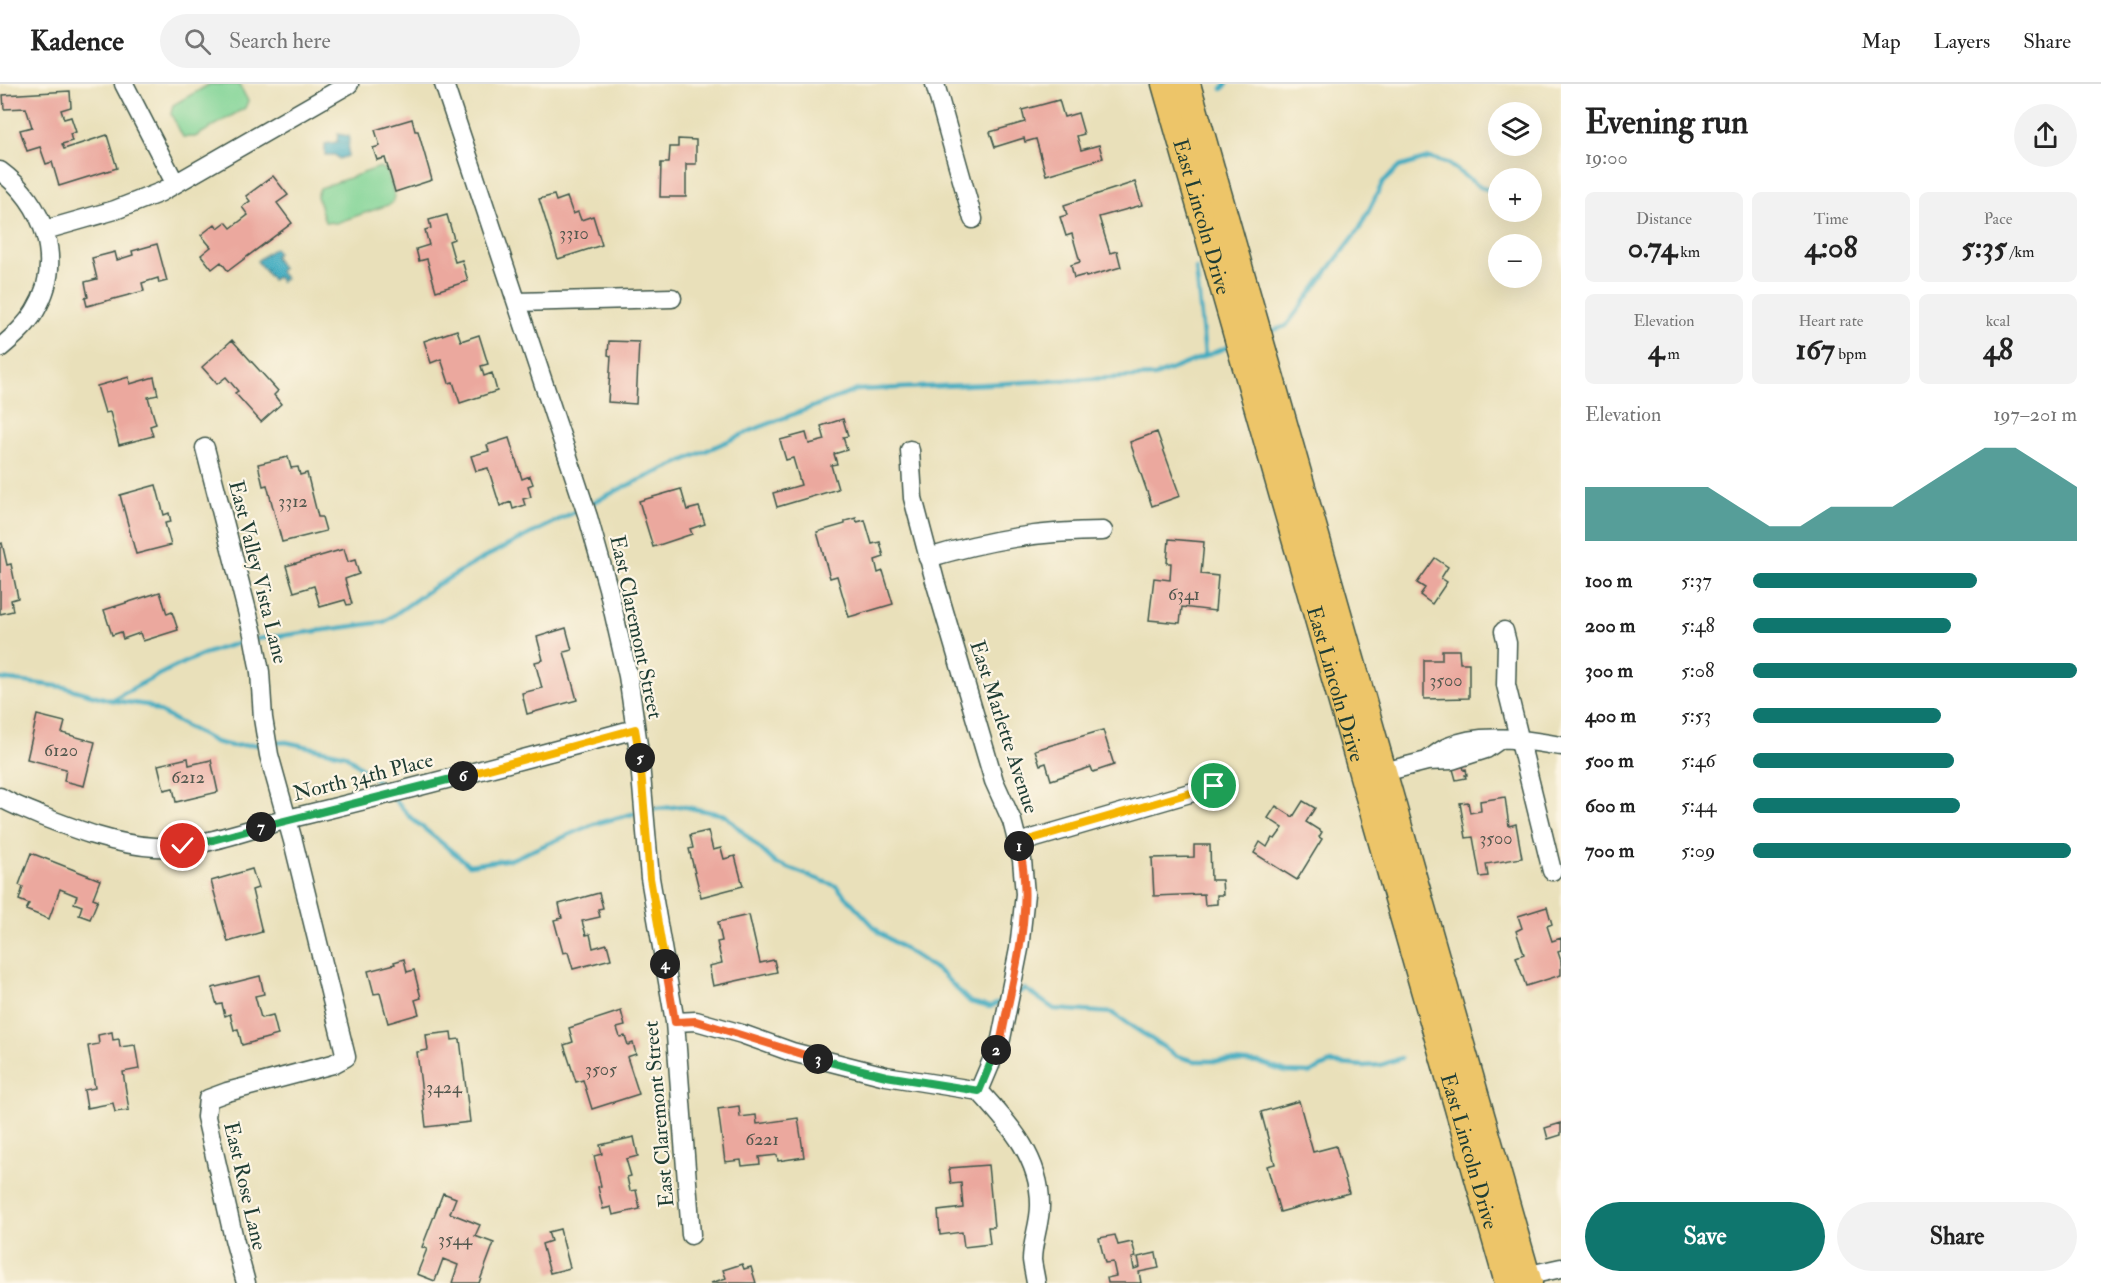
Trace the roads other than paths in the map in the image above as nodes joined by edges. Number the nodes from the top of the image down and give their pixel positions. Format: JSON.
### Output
{"nodes":[{"id":1,"x":124,"y":84,"type":"edge"},
{"id":2,"x":349,"y":84,"type":"edge"},
{"id":3,"x":444,"y":84,"type":"edge"},
{"id":4,"x":935,"y":84,"type":"edge"},
{"id":5,"x":1164,"y":84,"type":"edge"},
{"id":6,"x":1188,"y":84,"type":"edge"},
{"id":7,"x":0,"y":171,"type":"edge"},
{"id":8,"x":175,"y":183,"type":"junction"},
{"id":9,"x":973,"y":219,"type":"dead end"},
{"id":10,"x":45,"y":230,"type":"junction"},
{"id":11,"x":672,"y":298,"type":"dead end"},
{"id":12,"x":517,"y":302,"type":"junction"},
{"id":13,"x":1241,"y":311,"type":"junction"},
{"id":14,"x":0,"y":348,"type":"edge"},
{"id":15,"x":205,"y":448,"type":"dead end"},
{"id":16,"x":910,"y":450,"type":"dead end"},
{"id":17,"x":1103,"y":531,"type":"dead end"},
{"id":18,"x":928,"y":558,"type":"junction"},
{"id":19,"x":1504,"y":631,"type":"dead end"},
{"id":20,"x":635,"y":729,"type":"junction"},
{"id":21,"x":1520,"y":738,"type":"junction"},
{"id":22,"x":1561,"y":746,"type":"edge"},
{"id":23,"x":1373,"y":775,"type":"junction"},
{"id":24,"x":1214,"y":786,"type":"dead end"},
{"id":25,"x":0,"y":797,"type":"edge"},
{"id":26,"x":287,"y":819,"type":"junction"},
{"id":27,"x":1018,"y":843,"type":"junction"},
{"id":28,"x":1552,"y":871,"type":"dead end"},
{"id":29,"x":675,"y":1022,"type":"junction"},
{"id":30,"x":979,"y":1091,"type":"junction"},
{"id":31,"x":208,"y":1099,"type":"joint"},
{"id":32,"x":691,"y":1235,"type":"dead end"},
{"id":33,"x":1561,"y":1268,"type":"edge"},
{"id":34,"x":1514,"y":1281,"type":"edge"},
{"id":35,"x":246,"y":1283,"type":"edge"},
{"id":36,"x":1036,"y":1283,"type":"edge"}],
"edges":[{"from":1,"to":8,"type":"street"},
{"from":2,"to":8,"type":"street"},
{"from":3,"to":12,"type":"street","name":"East Claremont Street"},
{"from":4,"to":9,"type":"street"},
{"from":5,"to":13,"type":"main road","name":"East Lincoln Drive"},
{"from":6,"to":13,"type":"main road","name":"East Lincoln Drive"},
{"from":7,"to":10,"type":"street"},
{"from":8,"to":10,"type":"street"},
{"from":10,"to":14,"type":"street"},
{"from":11,"to":12,"type":"street"},
{"from":12,"to":20,"type":"street","name":"East Claremont Street"},
{"from":13,"to":23,"type":"main road","name":"East Lincoln Drive"},
{"from":15,"to":26,"type":"street","name":"East Valley Vista Lane"},
{"from":16,"to":18,"type":"street","name":"East Marlette Avenue"},
{"from":17,"to":18,"type":"street"},
{"from":18,"to":27,"type":"street","name":"East Marlette Avenue"},
{"from":19,"to":21,"type":"street"},
{"from":20,"to":26,"type":"street","name":"North 34th Place"},
{"from":20,"to":29,"type":"street","name":"East Claremont Street"},
{"from":21,"to":22,"type":"street"},
{"from":21,"to":23,"type":"street"},
{"from":21,"to":28,"type":"street"},
{"from":23,"to":34,"type":"main road","name":"East Lincoln Drive"},
{"from":24,"to":27,"type":"street"},
{"from":25,"to":26,"type":"street","name":"North 34th Place"},
{"from":26,"to":31,"type":"street","name":"East Valley Vista Lane"},
{"from":27,"to":30,"type":"street","name":"East Marlette Avenue"},
{"from":29,"to":30,"type":"street"},
{"from":29,"to":32,"type":"street","name":"East Claremont Street"},
{"from":30,"to":36,"type":"street"},
{"from":31,"to":35,"type":"street","name":"East Rose Lane"},
{"from":33,"to":34,"type":"street"}]}
